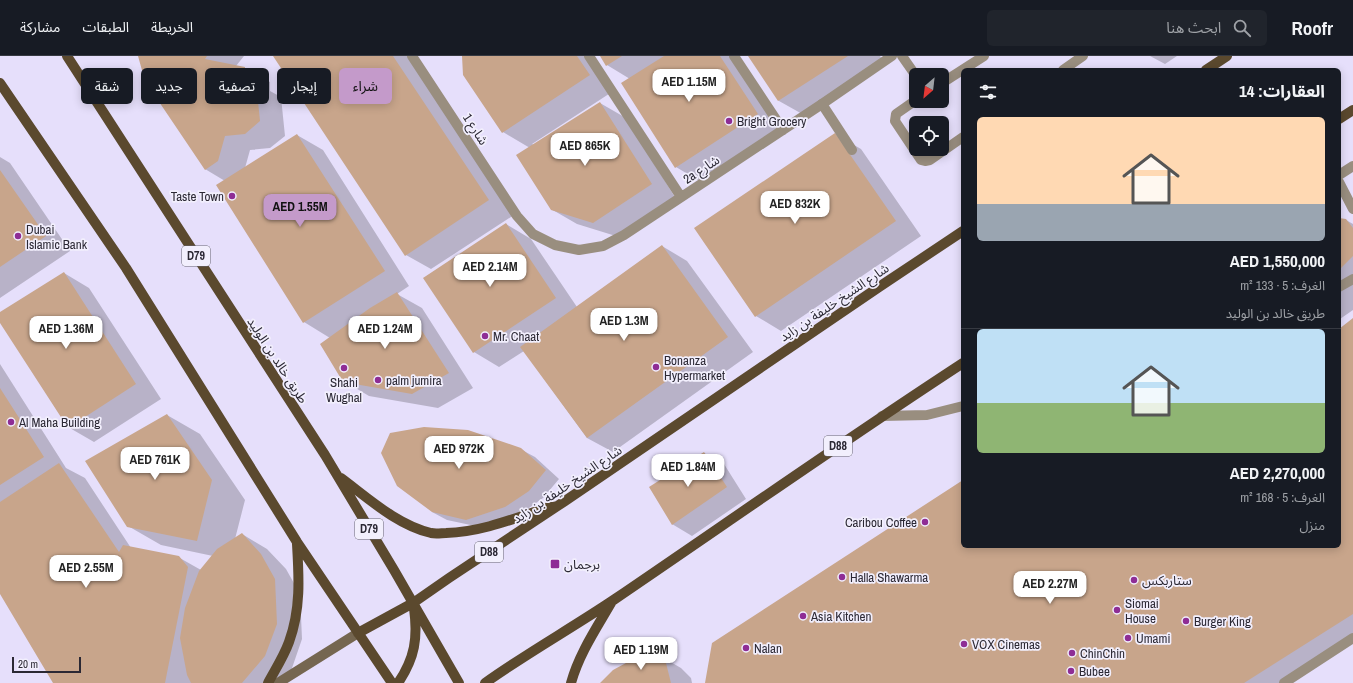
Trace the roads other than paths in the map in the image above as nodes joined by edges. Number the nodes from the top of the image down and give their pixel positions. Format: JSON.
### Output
{"nodes":[{"id":1,"x":67,"y":56,"type":"edge"},
{"id":2,"x":412,"y":56,"type":"edge"},
{"id":3,"x":589,"y":56,"type":"edge"},
{"id":4,"x":734,"y":56,"type":"edge"},
{"id":5,"x":892,"y":56,"type":"edge"},
{"id":6,"x":902,"y":56,"type":"edge"},
{"id":7,"x":984,"y":56,"type":"edge"},
{"id":8,"x":1083,"y":56,"type":"edge"},
{"id":9,"x":1227,"y":56,"type":"edge"},
{"id":10,"x":881,"y":59,"type":"edge"},
{"id":11,"x":910,"y":68,"type":"edge"},
{"id":12,"x":965,"y":68,"type":"edge"},
{"id":13,"x":1066,"y":68,"type":"edge"},
{"id":14,"x":1209,"y":68,"type":"edge"},
{"id":15,"x":961,"y":71,"type":"edge"},
{"id":16,"x":949,"y":78,"type":"edge"},
{"id":17,"x":0,"y":83,"type":"edge"},
{"id":18,"x":822,"y":104,"type":"junction"},
{"id":19,"x":909,"y":105,"type":"edge"},
{"id":20,"x":1353,"y":110,"type":"edge"},
{"id":21,"x":1341,"y":118,"type":"edge"},
{"id":22,"x":783,"y":130,"type":"junction"},
{"id":23,"x":961,"y":138,"type":"edge"},
{"id":24,"x":852,"y":150,"type":"dead end"},
{"id":25,"x":1353,"y":166,"type":"edge"},
{"id":26,"x":1341,"y":174,"type":"edge"},
{"id":27,"x":1341,"y":186,"type":"edge"},
{"id":28,"x":682,"y":197,"type":"junction"},
{"id":29,"x":1353,"y":209,"type":"edge"},
{"id":30,"x":517,"y":216,"type":"joint"},
{"id":31,"x":961,"y":232,"type":"edge"},
{"id":32,"x":1353,"y":278,"type":"edge"},
{"id":33,"x":1341,"y":286,"type":"edge"},
{"id":34,"x":961,"y":364,"type":"edge"},
{"id":35,"x":961,"y":406,"type":"edge"},
{"id":36,"x":882,"y":416,"type":"junction"},
{"id":37,"x":336,"y":474,"type":"junction"},
{"id":38,"x":566,"y":501,"type":"junction"},
{"id":39,"x":297,"y":542,"type":"junction"},
{"id":40,"x":613,"y":601,"type":"junction"},
{"id":41,"x":413,"y":602,"type":"junction"},
{"id":42,"x":358,"y":633,"type":"junction"},
{"id":43,"x":1353,"y":638,"type":"edge"},
{"id":44,"x":268,"y":683,"type":"edge"},
{"id":45,"x":278,"y":683,"type":"edge"},
{"id":46,"x":392,"y":683,"type":"edge"},
{"id":47,"x":398,"y":683,"type":"edge"},
{"id":48,"x":459,"y":683,"type":"edge"},
{"id":49,"x":485,"y":683,"type":"edge"},
{"id":50,"x":570,"y":683,"type":"edge"},
{"id":51,"x":1284,"y":683,"type":"edge"}],
"edges":[{"from":1,"to":37,"type":"main road","name":"طريق خالد بن الوليد","number":"D79"},
{"from":2,"to":30,"type":"street","name":"شارع 1"},
{"from":3,"to":28,"type":"street"},
{"from":4,"to":22,"type":"street"},
{"from":5,"to":10,"type":"street","name":"2a شارع"},
{"from":6,"to":11,"type":"street"},
{"from":7,"to":12,"type":"street"},
{"from":8,"to":13,"type":"street"},
{"from":9,"to":14,"type":"main road"},
{"from":10,"to":18,"type":"street","name":"2a شارع"},
{"from":15,"to":16,"type":"street"},
{"from":17,"to":39,"type":"main road"},
{"from":18,"to":22,"type":"street","name":"2a شارع"},
{"from":18,"to":24,"type":"street"},
{"from":19,"to":23,"type":"street"},
{"from":20,"to":21,"type":"main road"},
{"from":22,"to":28,"type":"street","name":"2a شارع"},
{"from":25,"to":26,"type":"street"},
{"from":27,"to":29,"type":"street"},
{"from":28,"to":30,"type":"street","name":"2a شارع"},
{"from":31,"to":38,"type":"main road","name":"شارع الشيخ خليفة بن زايد","number":"D88"},
{"from":32,"to":33,"type":"street"},
{"from":34,"to":36,"type":"main road","number":"D88"},
{"from":35,"to":36,"type":"street"},
{"from":36,"to":40,"type":"main road","number":"D88"},
{"from":37,"to":38,"type":"main road"},
{"from":37,"to":41,"type":"main road","name":"طريق خالد بن الوليد","number":"D79"},
{"from":38,"to":41,"type":"main road","name":"شارع الشيخ خليفة بن زايد","number":"D88"},
{"from":39,"to":42,"type":"main road"},
{"from":39,"to":44,"type":"main road"},
{"from":40,"to":49,"type":"main road","number":"D88"},
{"from":40,"to":50,"type":"main road"},
{"from":41,"to":42,"type":"main road","name":"شارع الشيخ خليفة بن زايد","number":"D88"},
{"from":41,"to":47,"type":"main road"},
{"from":41,"to":48,"type":"main road","name":"طريق خالد بن الوليد","number":"D79"},
{"from":42,"to":45,"type":"main road","name":"شارع الشيخ خليفة بن زايد","number":"D88"},
{"from":42,"to":46,"type":"main road"},
{"from":43,"to":51,"type":"street"}]}
